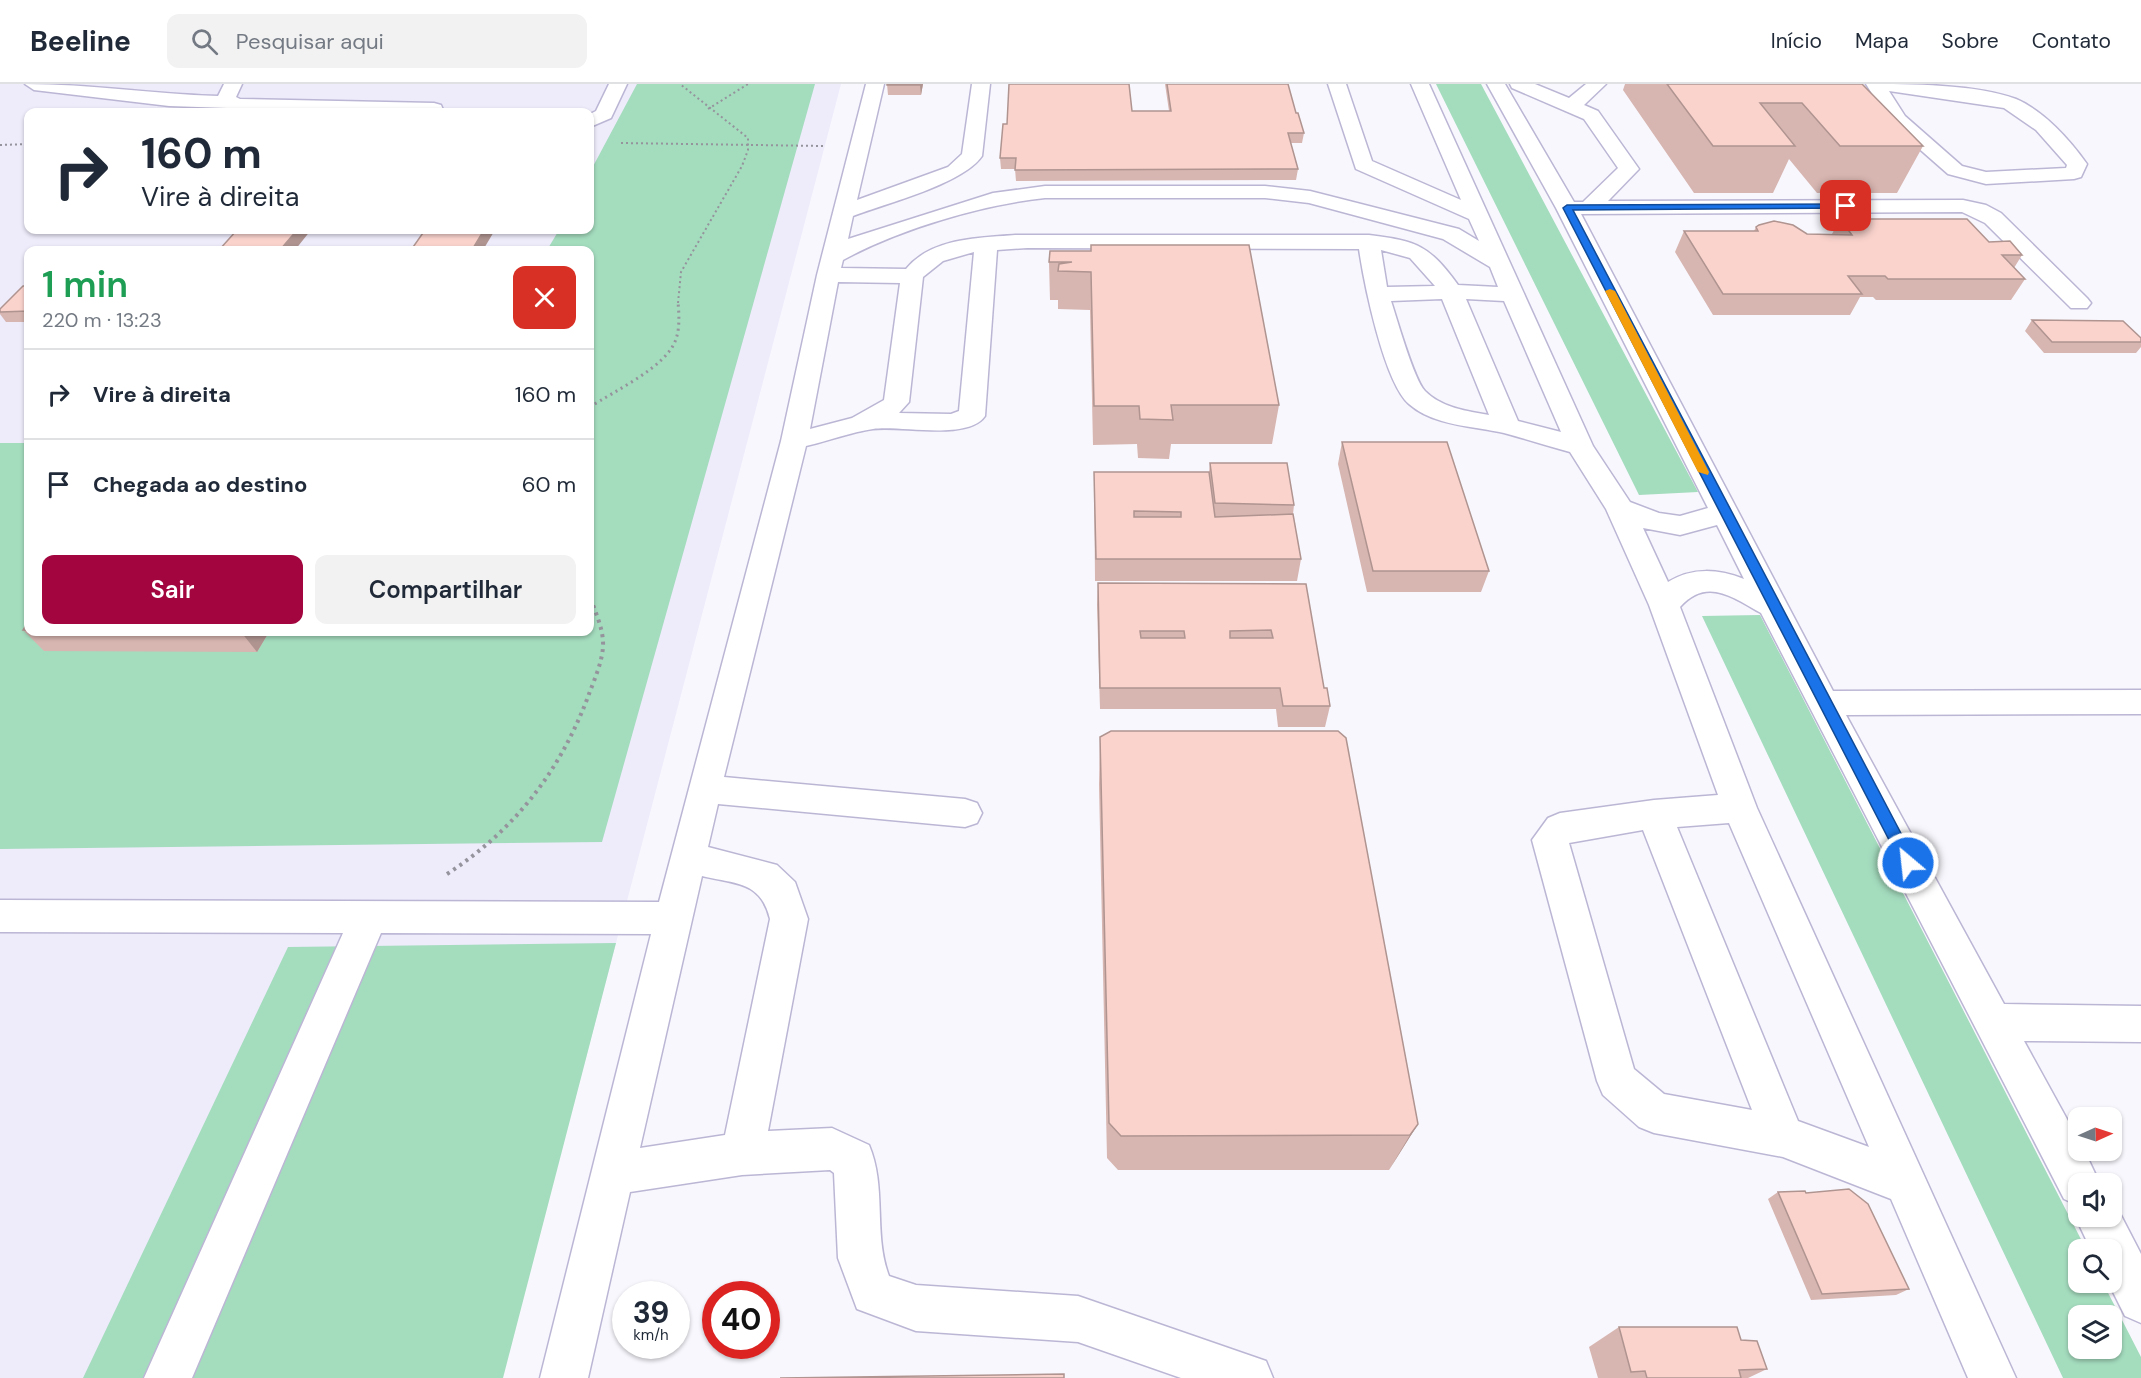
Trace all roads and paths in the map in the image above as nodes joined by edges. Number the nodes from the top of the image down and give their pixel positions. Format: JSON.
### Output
{"nodes":[{"id":1,"x":34,"y":84,"type":"edge"},
{"id":2,"x":618,"y":84,"type":"edge"},
{"id":3,"x":680,"y":84,"type":"edge"},
{"id":4,"x":748,"y":84,"type":"edge"},
{"id":5,"x":875,"y":84,"type":"edge"},
{"id":6,"x":981,"y":84,"type":"edge"},
{"id":7,"x":1337,"y":84,"type":"edge"},
{"id":8,"x":1420,"y":84,"type":"edge"},
{"id":9,"x":1496,"y":84,"type":"edge"},
{"id":10,"x":1519,"y":84,"type":"edge"},
{"id":11,"x":1597,"y":84,"type":"edge"},
{"id":12,"x":1876,"y":84,"type":"edge"},
{"id":13,"x":231,"y":93,"type":"edge"},
{"id":14,"x":1571,"y":106,"type":"junction"},
{"id":15,"x":384,"y":108,"type":"edge"},
{"id":16,"x":708,"y":108,"type":"junction"},
{"id":17,"x":594,"y":118,"type":"edge"},
{"id":18,"x":612,"y":143,"type":"dead end"},
{"id":19,"x":24,"y":144,"type":"edge"},
{"id":20,"x":749,"y":144,"type":"junction"},
{"id":21,"x":0,"y":145,"type":"edge"},
{"id":22,"x":860,"y":147,"type":"junction"},
{"id":23,"x":1579,"y":207,"type":"junction"},
{"id":24,"x":844,"y":212,"type":"junction"},
{"id":25,"x":1478,"y":215,"type":"junction"},
{"id":26,"x":1369,"y":242,"type":"junction"},
{"id":27,"x":986,"y":244,"type":"junction"},
{"id":28,"x":1499,"y":263,"type":"junction"},
{"id":29,"x":831,"y":266,"type":"junction"},
{"id":30,"x":912,"y":276,"type":"junction"},
{"id":31,"x":1451,"y":292,"type":"junction"},
{"id":32,"x":1377,"y":294,"type":"junction"},
{"id":33,"x":1513,"y":294,"type":"junction"},
{"id":34,"x":2079,"y":303,"type":"dead end"},
{"id":35,"x":594,"y":404,"type":"edge"},
{"id":36,"x":872,"y":421,"type":"junction"},
{"id":37,"x":1507,"y":426,"type":"junction"},
{"id":38,"x":794,"y":441,"type":"junction"},
{"id":39,"x":1580,"y":446,"type":"junction"},
{"id":40,"x":1620,"y":509,"type":"junction"},
{"id":41,"x":1725,"y":513,"type":"junction"},
{"id":42,"x":1664,"y":605,"type":"junction"},
{"id":43,"x":1776,"y":607,"type":"junction"},
{"id":44,"x":594,"y":611,"type":"edge"},
{"id":45,"x":2141,"y":702,"type":"edge"},
{"id":46,"x":1823,"y":703,"type":"junction"},
{"id":47,"x":704,"y":789,"type":"junction"},
{"id":48,"x":1740,"y":808,"type":"junction"},
{"id":49,"x":965,"y":813,"type":"dead end"},
{"id":50,"x":1654,"y":814,"type":"junction"},
{"id":51,"x":688,"y":856,"type":"junction"},
{"id":52,"x":437,"y":879,"type":"dead end"},
{"id":53,"x":0,"y":916,"type":"edge"},
{"id":54,"x":369,"y":917,"type":"junction"},
{"id":55,"x":673,"y":918,"type":"junction"},
{"id":56,"x":1994,"y":1022,"type":"junction"},
{"id":57,"x":2141,"y":1024,"type":"edge"},
{"id":58,"x":1783,"y":1136,"type":"junction"},
{"id":59,"x":742,"y":1154,"type":"junction"},
{"id":60,"x":613,"y":1173,"type":"junction"},
{"id":61,"x":2073,"y":1173,"type":"edge"},
{"id":62,"x":1906,"y":1183,"type":"junction"},
{"id":63,"x":2103,"y":1227,"type":"edge"},
{"id":64,"x":2141,"y":1300,"type":"edge"},
{"id":65,"x":168,"y":1378,"type":"edge"},
{"id":66,"x":564,"y":1378,"type":"edge"},
{"id":67,"x":1249,"y":1378,"type":"edge"},
{"id":68,"x":1992,"y":1378,"type":"edge"}],
"edges":[{"from":1,"to":13,"type":"street"},
{"from":2,"to":17,"type":"street"},
{"from":3,"to":16,"type":"path"},
{"from":4,"to":16,"type":"path"},
{"from":5,"to":22,"type":"street"},
{"from":6,"to":24,"type":"street"},
{"from":7,"to":25,"type":"street"},
{"from":8,"to":25,"type":"street"},
{"from":9,"to":23,"type":"street"},
{"from":10,"to":14,"type":"street"},
{"from":11,"to":14,"type":"street"},
{"from":12,"to":12,"type":"street"},
{"from":13,"to":15,"type":"street"},
{"from":14,"to":23,"type":"street"},
{"from":16,"to":20,"type":"path"},
{"from":18,"to":20,"type":"path"},
{"from":19,"to":21,"type":"path"},
{"from":20,"to":22,"type":"path"},
{"from":20,"to":35,"type":"path"},
{"from":22,"to":24,"type":"street"},
{"from":23,"to":34,"type":"street"},
{"from":23,"to":41,"type":"street"},
{"from":24,"to":29,"type":"street"},
{"from":25,"to":28,"type":"street"},
{"from":26,"to":27,"type":"street"},
{"from":26,"to":31,"type":"street"},
{"from":26,"to":32,"type":"street"},
{"from":27,"to":30,"type":"street"},
{"from":27,"to":36,"type":"street"},
{"from":28,"to":29,"type":"street"},
{"from":28,"to":33,"type":"street"},
{"from":29,"to":30,"type":"street"},
{"from":29,"to":38,"type":"street"},
{"from":30,"to":36,"type":"street"},
{"from":31,"to":32,"type":"street"},
{"from":31,"to":33,"type":"street"},
{"from":31,"to":37,"type":"street"},
{"from":32,"to":37,"type":"street"},
{"from":33,"to":39,"type":"street"},
{"from":36,"to":38,"type":"street"},
{"from":37,"to":39,"type":"street"},
{"from":38,"to":47,"type":"street"},
{"from":39,"to":40,"type":"street"},
{"from":40,"to":41,"type":"street"},
{"from":40,"to":42,"type":"street"},
{"from":41,"to":43,"type":"street"},
{"from":42,"to":43,"type":"street"},
{"from":42,"to":48,"type":"street"},
{"from":43,"to":46,"type":"street"},
{"from":44,"to":52,"type":"path"},
{"from":45,"to":46,"type":"street"},
{"from":46,"to":56,"type":"street"},
{"from":47,"to":49,"type":"street"},
{"from":47,"to":51,"type":"street"},
{"from":48,"to":50,"type":"street"},
{"from":48,"to":62,"type":"street"},
{"from":50,"to":58,"type":"street"},
{"from":50,"to":58,"type":"street"},
{"from":51,"to":55,"type":"street"},
{"from":51,"to":59,"type":"street"},
{"from":53,"to":54,"type":"street"},
{"from":54,"to":55,"type":"street"},
{"from":54,"to":65,"type":"street"},
{"from":55,"to":60,"type":"street"},
{"from":56,"to":57,"type":"street"},
{"from":56,"to":61,"type":"street"},
{"from":58,"to":62,"type":"street"},
{"from":59,"to":60,"type":"street"},
{"from":59,"to":67,"type":"street"},
{"from":60,"to":66,"type":"street"},
{"from":62,"to":68,"type":"street"},
{"from":63,"to":64,"type":"street"}]}
